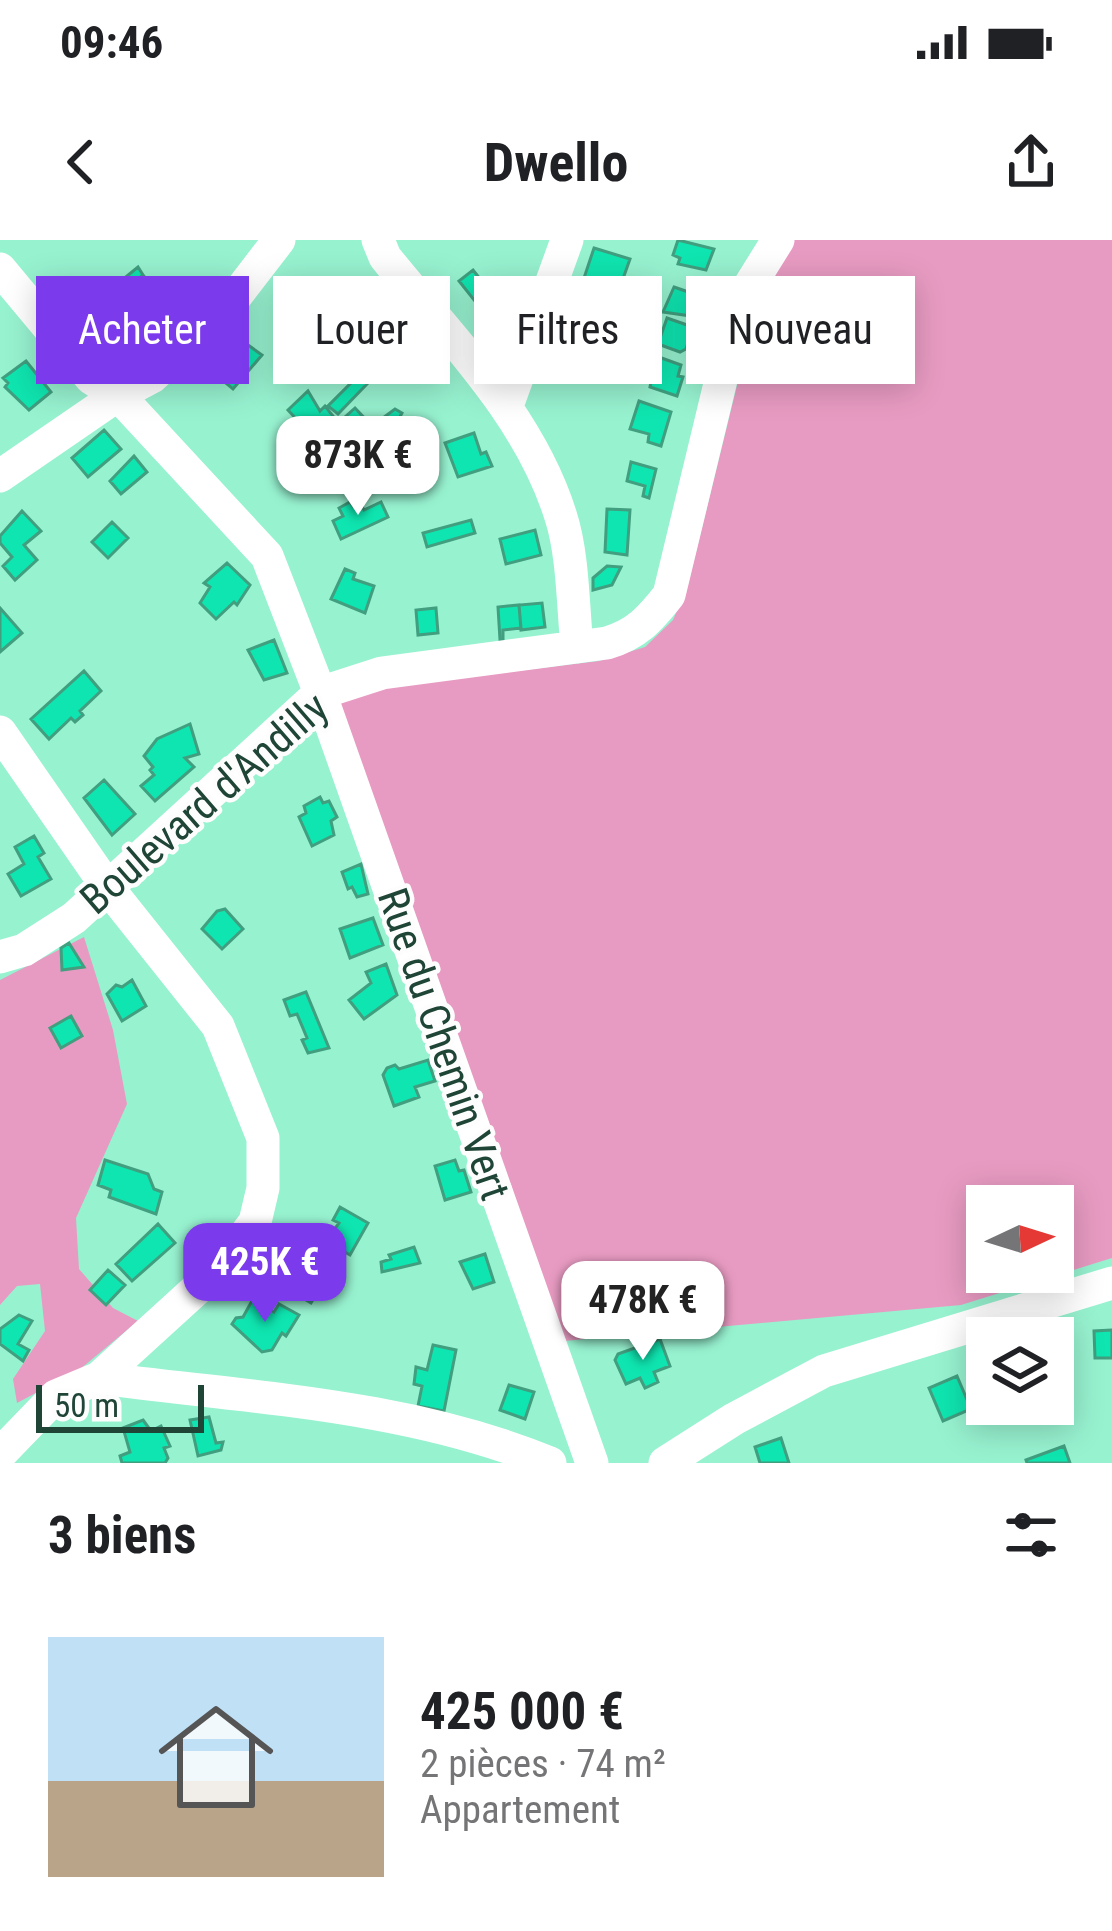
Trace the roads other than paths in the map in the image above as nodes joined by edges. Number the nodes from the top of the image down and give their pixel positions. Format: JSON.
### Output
{"nodes":[{"id":1,"x":279,"y":240,"type":"edge"},
{"id":2,"x":378,"y":240,"type":"edge"},
{"id":3,"x":567,"y":240,"type":"edge"},
{"id":4,"x":778,"y":240,"type":"edge"},
{"id":5,"x":0,"y":269,"type":"edge"},
{"id":6,"x":118,"y":395,"type":"junction"},
{"id":7,"x":507,"y":406,"type":"junction"},
{"id":8,"x":0,"y":476,"type":"edge"},
{"id":9,"x":578,"y":647,"type":"junction"},
{"id":10,"x":320,"y":692,"type":"junction"},
{"id":11,"x":0,"y":732,"type":"edge"},
{"id":12,"x":108,"y":888,"type":"junction"},
{"id":13,"x":0,"y":957,"type":"edge"},
{"id":14,"x":1112,"y":1283,"type":"edge"},
{"id":15,"x":99,"y":1378,"type":"junction"},
{"id":16,"x":708,"y":1452,"type":"edge"},
{"id":17,"x":0,"y":1454,"type":"edge"},
{"id":18,"x":550,"y":1463,"type":"edge"},
{"id":19,"x":592,"y":1463,"type":"edge"},
{"id":20,"x":665,"y":1463,"type":"edge"}],
"edges":[{"from":1,"to":6,"type":"street"},
{"from":2,"to":7,"type":"street"},
{"from":3,"to":7,"type":"street"},
{"from":4,"to":9,"type":"street","name":"Boulevard d'Andilly"},
{"from":5,"to":6,"type":"street","name":"Rue du Chemin Vert"},
{"from":6,"to":8,"type":"street"},
{"from":6,"to":10,"type":"street","name":"Rue du Chemin Vert"},
{"from":7,"to":9,"type":"street"},
{"from":9,"to":10,"type":"street","name":"Boulevard d'Andilly"},
{"from":10,"to":12,"type":"street","name":"Boulevard d'Andilly"},
{"from":10,"to":19,"type":"street","name":"Rue du Chemin Vert"},
{"from":11,"to":12,"type":"street"},
{"from":12,"to":13,"type":"street","name":"Boulevard d'Andilly"},
{"from":12,"to":15,"type":"street"},
{"from":14,"to":16,"type":"street"},
{"from":15,"to":17,"type":"street"},
{"from":15,"to":18,"type":"street"},
{"from":16,"to":20,"type":"street"}]}
